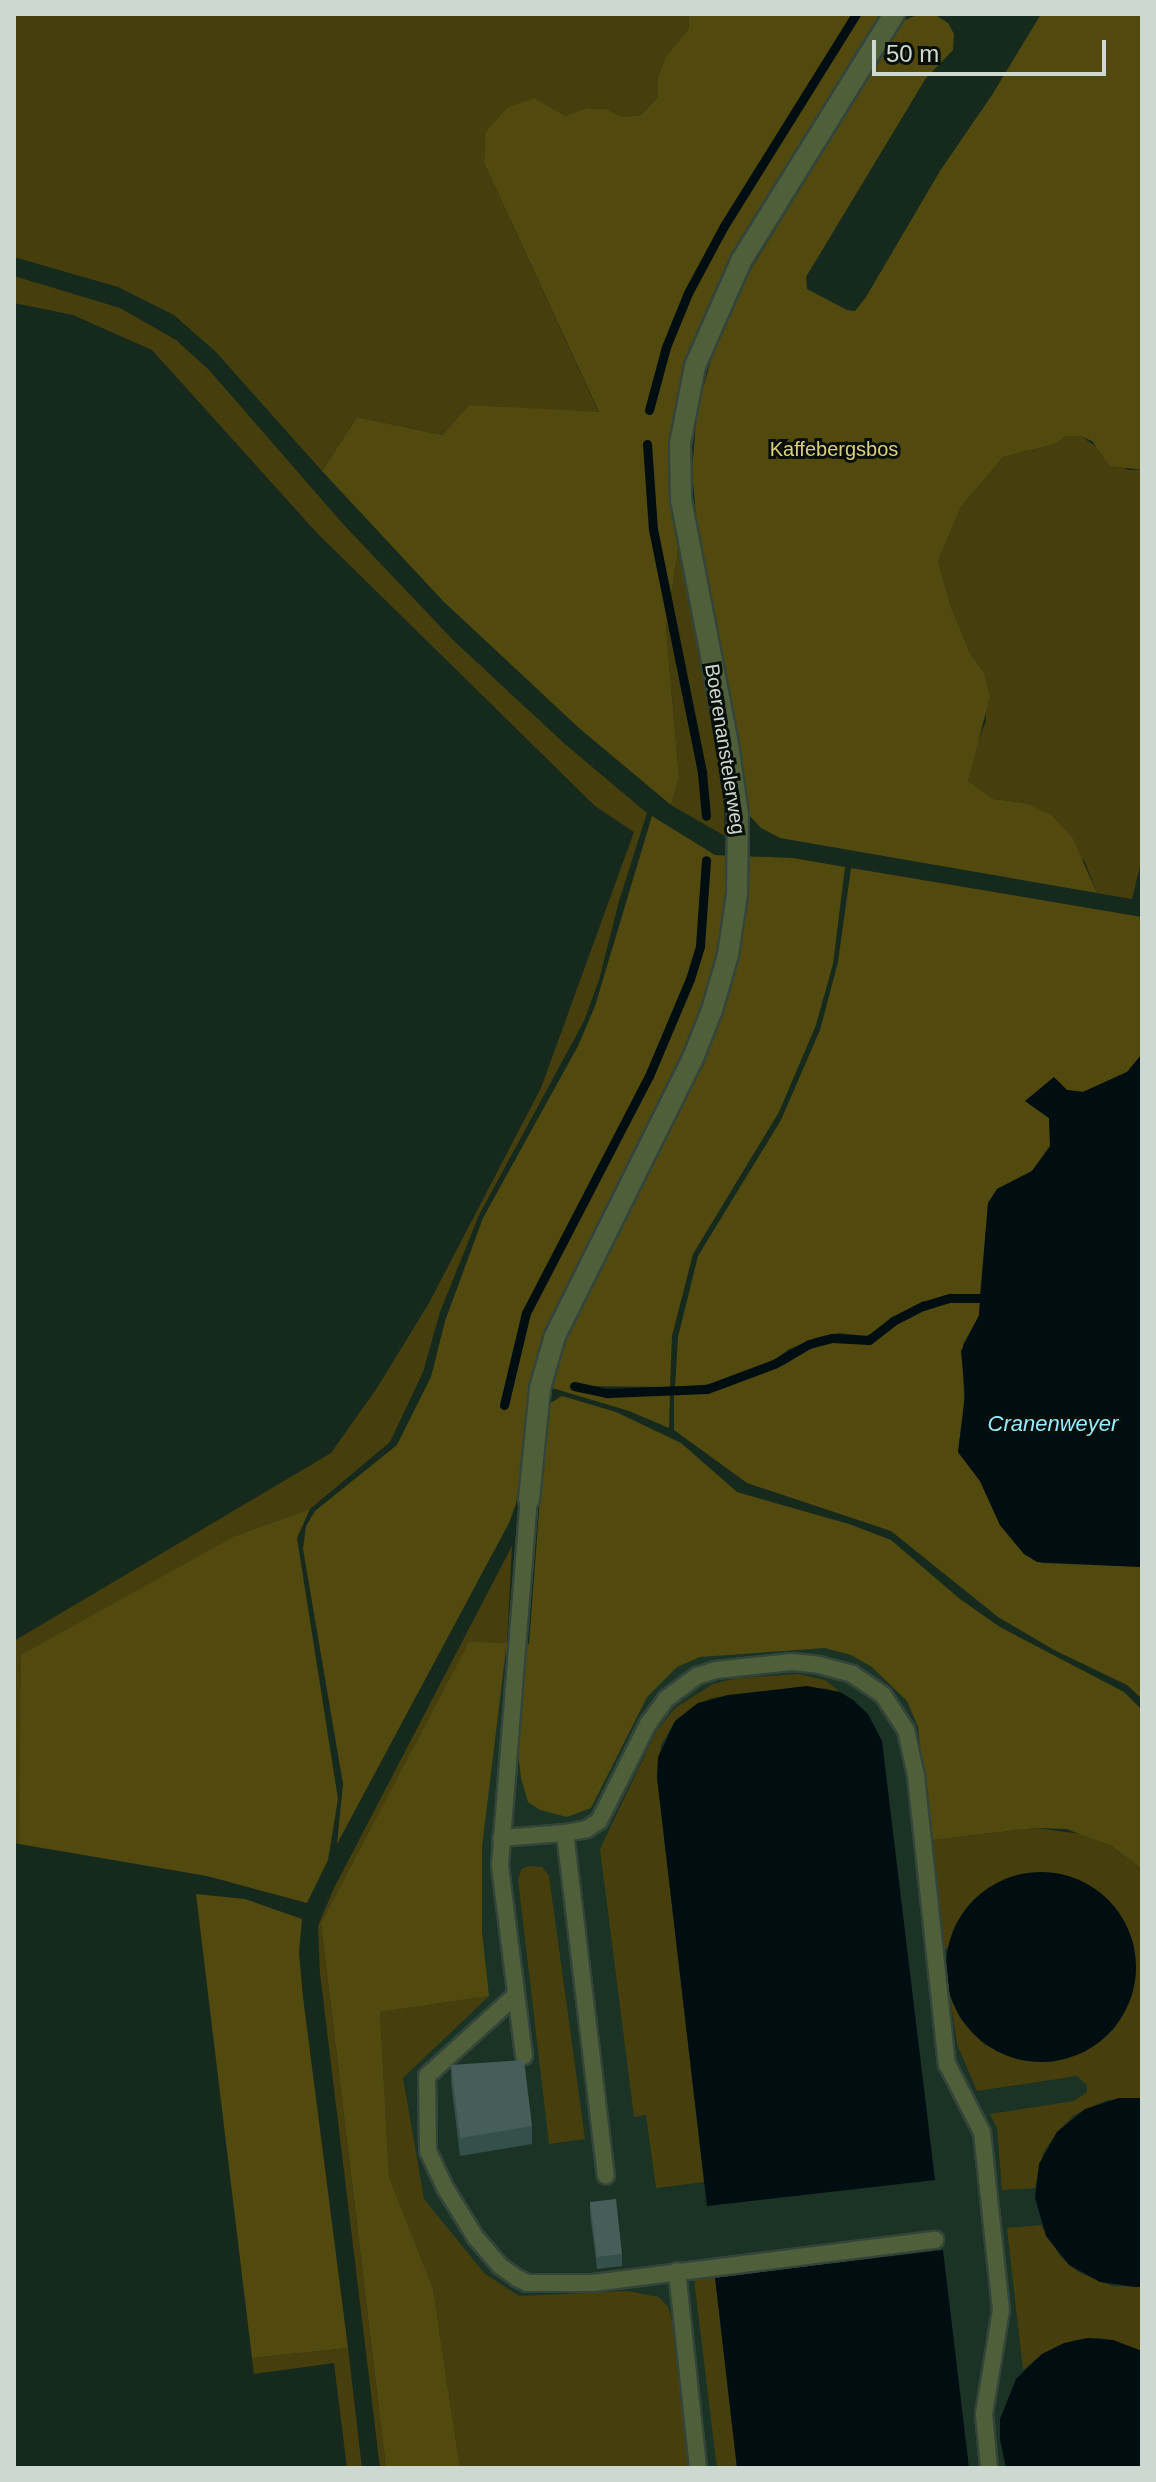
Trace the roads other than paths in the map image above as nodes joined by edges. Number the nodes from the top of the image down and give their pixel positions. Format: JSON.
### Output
{"nodes":[{"id":1,"x":894,"y":14,"type":"edge"},
{"id":2,"x":529,"y":1499,"type":"joint"},
{"id":3,"x":565,"y":1833,"type":"junction"},
{"id":4,"x":501,"y":1838,"type":"junction"},
{"id":5,"x":516,"y":1995,"type":"junction"},
{"id":6,"x":524,"y":2056,"type":"dead end"},
{"id":7,"x":606,"y":2176,"type":"dead end"},
{"id":8,"x":935,"y":2240,"type":"dead end"},
{"id":9,"x":677,"y":2271,"type":"junction"},
{"id":10,"x":698,"y":2468,"type":"edge"},
{"id":11,"x":989,"y":2468,"type":"edge"}],
"edges":[{"from":1,"to":2,"type":"street","name":"Boerenanstelerweg"},
{"from":2,"to":4,"type":"lane"},
{"from":3,"to":4,"type":"lane"},
{"from":3,"to":7,"type":"lane"},
{"from":3,"to":11,"type":"lane"},
{"from":4,"to":5,"type":"lane"},
{"from":5,"to":6,"type":"lane"},
{"from":5,"to":9,"type":"lane"},
{"from":8,"to":9,"type":"lane"},
{"from":9,"to":10,"type":"lane"}]}
